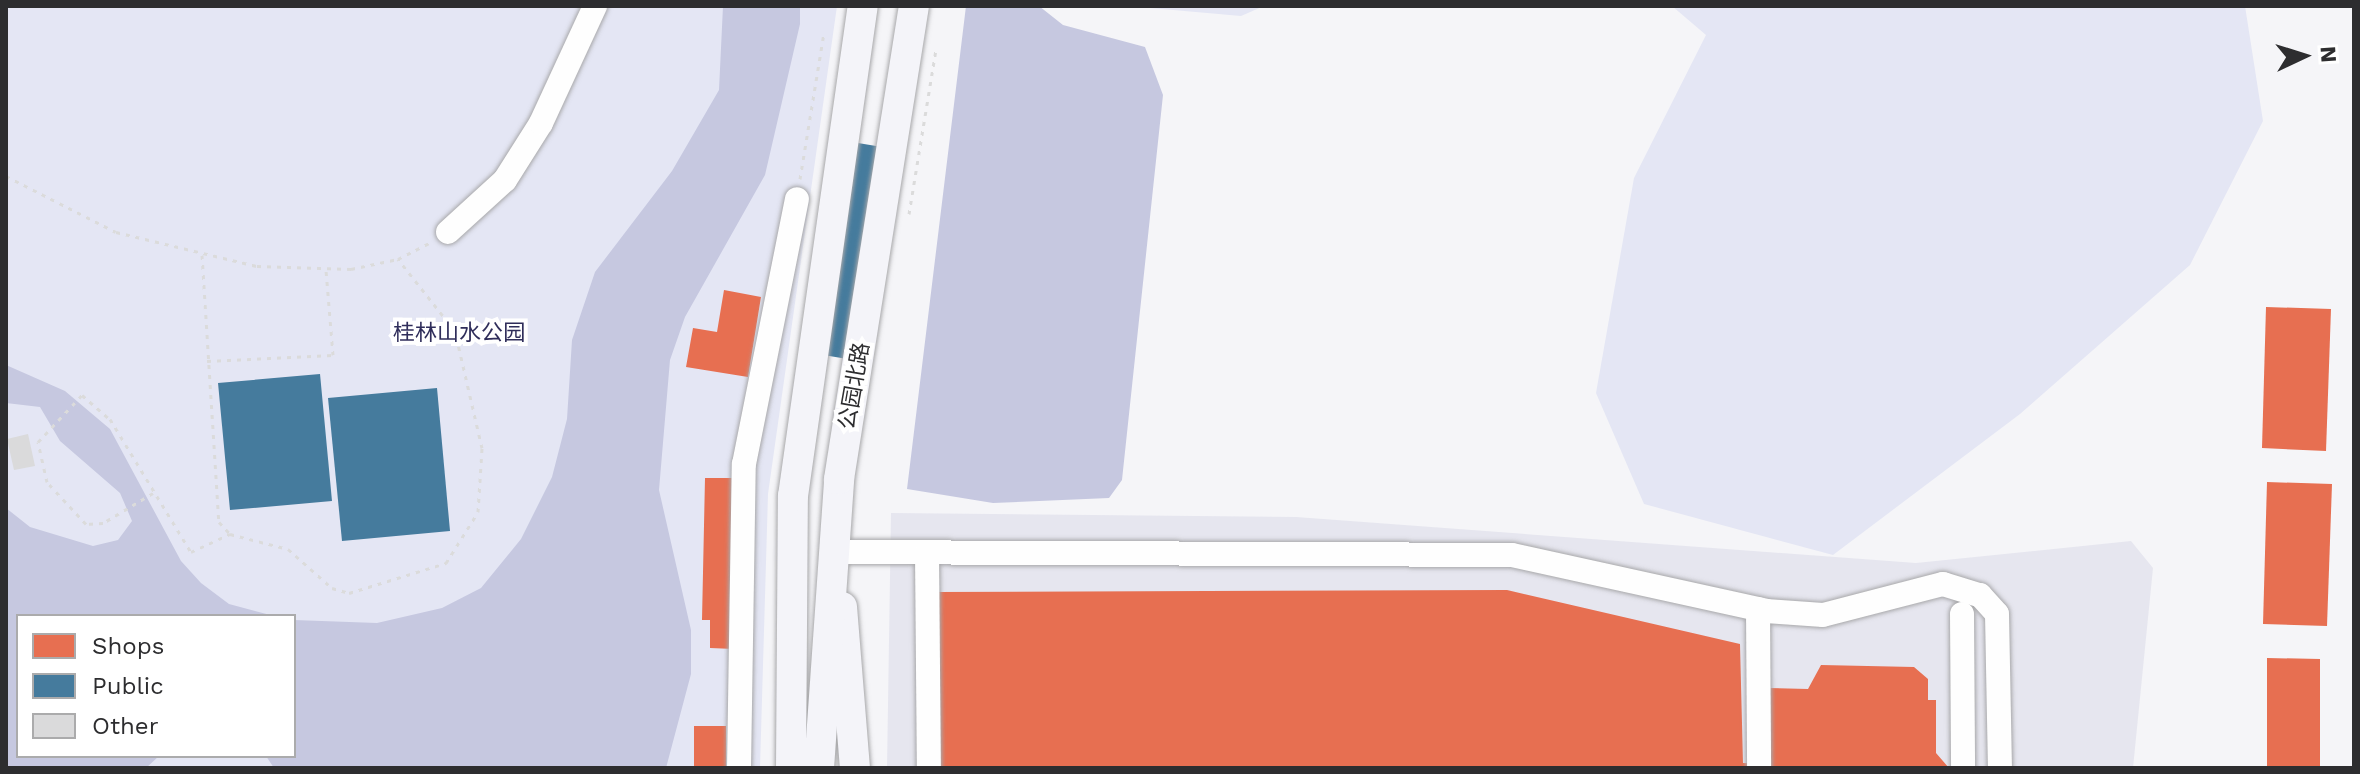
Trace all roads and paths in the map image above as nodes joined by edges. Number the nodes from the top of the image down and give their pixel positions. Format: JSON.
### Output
{"nodes":[{"id":1,"x":595,"y":6,"type":"edge"},
{"id":2,"x":863,"y":6,"type":"edge"},
{"id":3,"x":914,"y":6,"type":"edge"},
{"id":4,"x":824,"y":33,"type":"dead end"},
{"id":5,"x":936,"y":50,"type":"dead end"},
{"id":6,"x":6,"y":176,"type":"edge"},
{"id":7,"x":797,"y":199,"type":"joint"},
{"id":8,"x":909,"y":214,"type":"dead end"},
{"id":9,"x":448,"y":232,"type":"joint"},
{"id":10,"x":202,"y":255,"type":"junction"},
{"id":11,"x":398,"y":259,"type":"junction"},
{"id":12,"x":326,"y":269,"type":"junction"},
{"id":13,"x":206,"y":361,"type":"junction"},
{"id":14,"x":153,"y":493,"type":"junction"},
{"id":15,"x":230,"y":534,"type":"junction"},
{"id":16,"x":834,"y":552,"type":"junction"},
{"id":17,"x":927,"y":553,"type":"junction"},
{"id":18,"x":1758,"y":609,"type":"junction"},
{"id":19,"x":1962,"y":614,"type":"dead end"},
{"id":20,"x":739,"y":768,"type":"edge"},
{"id":21,"x":791,"y":768,"type":"edge"},
{"id":22,"x":819,"y":768,"type":"edge"},
{"id":23,"x":855,"y":768,"type":"edge"},
{"id":24,"x":929,"y":768,"type":"edge"},
{"id":25,"x":1759,"y":768,"type":"edge"},
{"id":26,"x":1963,"y":768,"type":"edge"},
{"id":27,"x":2000,"y":768,"type":"edge"}],
"edges":[{"from":1,"to":9,"type":"street"},
{"from":2,"to":21,"type":"main road","name":"公园北路"},
{"from":3,"to":16,"type":"main road","name":"公园北路"},
{"from":4,"to":7,"type":"path"},
{"from":5,"to":8,"type":"path"},
{"from":6,"to":10,"type":"path"},
{"from":7,"to":20,"type":"street"},
{"from":9,"to":11,"type":"path"},
{"from":10,"to":12,"type":"path"},
{"from":10,"to":13,"type":"path"},
{"from":11,"to":12,"type":"path"},
{"from":11,"to":15,"type":"path"},
{"from":12,"to":13,"type":"path"},
{"from":13,"to":15,"type":"path"},
{"from":14,"to":14,"type":"path"},
{"from":14,"to":15,"type":"path"},
{"from":16,"to":17,"type":"street"},
{"from":16,"to":22,"type":"main road","name":"公园北路"},
{"from":16,"to":23,"type":"main road"},
{"from":17,"to":18,"type":"street"},
{"from":17,"to":24,"type":"street"},
{"from":18,"to":25,"type":"street"},
{"from":18,"to":27,"type":"street"},
{"from":19,"to":26,"type":"street"}]}
